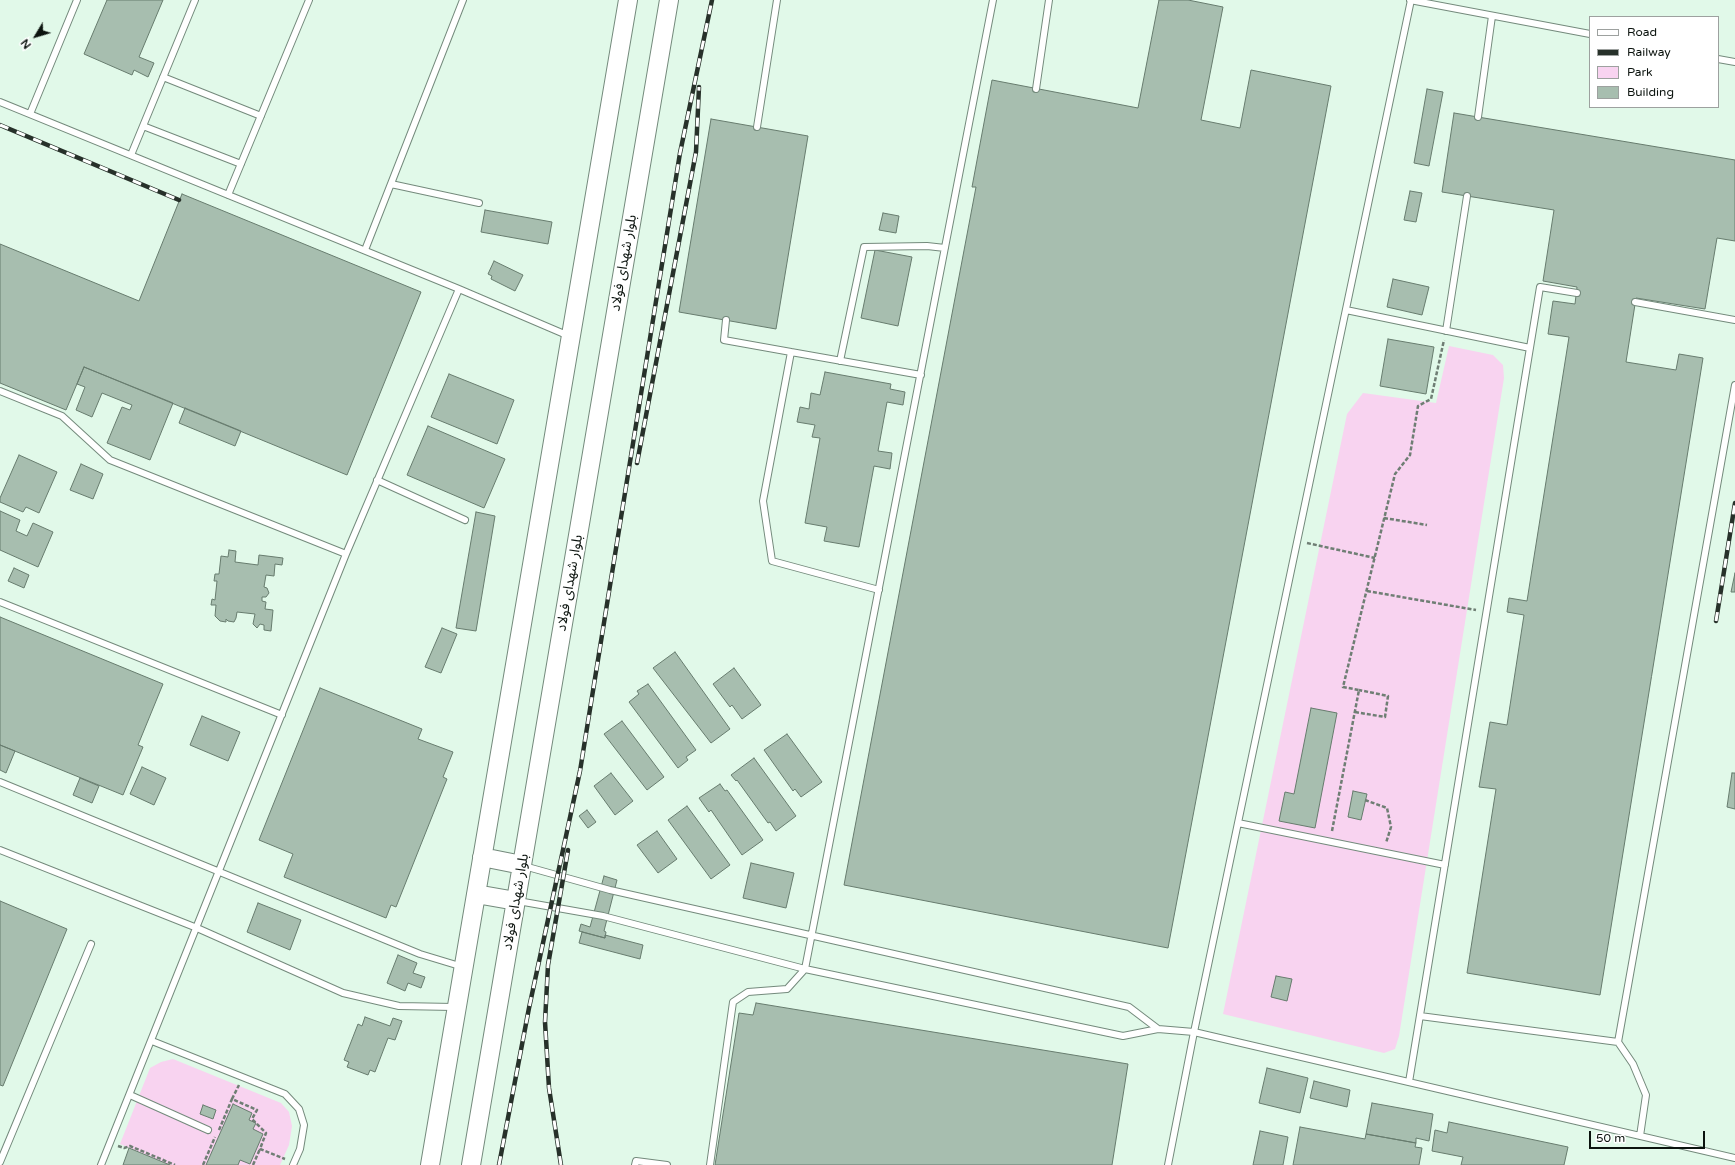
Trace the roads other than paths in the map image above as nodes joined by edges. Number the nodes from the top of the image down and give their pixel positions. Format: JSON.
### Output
{"nodes":[{"id":1,"x":77,"y":0,"type":"edge"},
{"id":2,"x":195,"y":0,"type":"edge"},
{"id":3,"x":309,"y":0,"type":"edge"},
{"id":4,"x":463,"y":0,"type":"edge"},
{"id":5,"x":628,"y":0,"type":"edge"},
{"id":6,"x":669,"y":0,"type":"edge"},
{"id":7,"x":777,"y":0,"type":"edge"},
{"id":8,"x":993,"y":0,"type":"edge"},
{"id":9,"x":1049,"y":0,"type":"edge"},
{"id":10,"x":1411,"y":0,"type":"edge"},
{"id":11,"x":1492,"y":16,"type":"junction"},
{"id":12,"x":1589,"y":34,"type":"edge"},
{"id":13,"x":1719,"y":59,"type":"edge"},
{"id":14,"x":1735,"y":62,"type":"edge"},
{"id":15,"x":163,"y":77,"type":"junction"},
{"id":16,"x":1036,"y":89,"type":"dead end"},
{"id":17,"x":0,"y":102,"type":"edge"},
{"id":18,"x":30,"y":114,"type":"junction"},
{"id":19,"x":261,"y":116,"type":"junction"},
{"id":20,"x":1478,"y":117,"type":"dead end"},
{"id":21,"x":143,"y":126,"type":"junction"},
{"id":22,"x":757,"y":128,"type":"dead end"},
{"id":23,"x":131,"y":155,"type":"junction"},
{"id":24,"x":241,"y":164,"type":"junction"},
{"id":25,"x":391,"y":184,"type":"junction"},
{"id":26,"x":228,"y":195,"type":"junction"},
{"id":27,"x":1466,"y":196,"type":"dead end"},
{"id":28,"x":479,"y":203,"type":"dead end"},
{"id":29,"x":945,"y":248,"type":"junction"},
{"id":30,"x":365,"y":250,"type":"junction"},
{"id":31,"x":459,"y":289,"type":"junction"},
{"id":32,"x":1577,"y":293,"type":"dead end"},
{"id":33,"x":1635,"y":302,"type":"dead end"},
{"id":34,"x":1346,"y":310,"type":"junction"},
{"id":35,"x":726,"y":320,"type":"dead end"},
{"id":36,"x":1735,"y":320,"type":"edge"},
{"id":37,"x":1446,"y":331,"type":"junction"},
{"id":38,"x":570,"y":337,"type":"junction"},
{"id":39,"x":1530,"y":348,"type":"junction"},
{"id":40,"x":791,"y":352,"type":"junction"},
{"id":41,"x":840,"y":361,"type":"junction"},
{"id":42,"x":921,"y":375,"type":"junction"},
{"id":43,"x":1735,"y":385,"type":"edge"},
{"id":44,"x":0,"y":391,"type":"edge"},
{"id":45,"x":377,"y":480,"type":"junction"},
{"id":46,"x":465,"y":520,"type":"dead end"},
{"id":47,"x":346,"y":554,"type":"junction"},
{"id":48,"x":879,"y":590,"type":"junction"},
{"id":49,"x":0,"y":602,"type":"edge"},
{"id":50,"x":282,"y":715,"type":"junction"},
{"id":51,"x":0,"y":782,"type":"edge"},
{"id":52,"x":1238,"y":823,"type":"junction"},
{"id":53,"x":0,"y":850,"type":"edge"},
{"id":54,"x":482,"y":857,"type":"junction"},
{"id":55,"x":522,"y":865,"type":"junction"},
{"id":56,"x":1445,"y":865,"type":"junction"},
{"id":57,"x":219,"y":872,"type":"junction"},
{"id":58,"x":476,"y":894,"type":"junction"},
{"id":59,"x":516,"y":901,"type":"junction"},
{"id":60,"x":197,"y":928,"type":"junction"},
{"id":61,"x":812,"y":936,"type":"junction"},
{"id":62,"x":91,"y":944,"type":"dead end"},
{"id":63,"x":464,"y":967,"type":"junction"},
{"id":64,"x":805,"y":969,"type":"junction"},
{"id":65,"x":457,"y":1007,"type":"junction"},
{"id":66,"x":1420,"y":1016,"type":"junction"},
{"id":67,"x":1158,"y":1029,"type":"junction"},
{"id":68,"x":1194,"y":1032,"type":"junction"},
{"id":69,"x":152,"y":1041,"type":"junction"},
{"id":70,"x":1618,"y":1042,"type":"junction"},
{"id":71,"x":1409,"y":1082,"type":"junction"},
{"id":72,"x":130,"y":1095,"type":"junction"},
{"id":73,"x":208,"y":1130,"type":"dead end"},
{"id":74,"x":1640,"y":1136,"type":"junction"},
{"id":75,"x":1735,"y":1158,"type":"edge"},
{"id":76,"x":0,"y":1162,"type":"edge"},
{"id":77,"x":294,"y":1164,"type":"edge"},
{"id":78,"x":101,"y":1165,"type":"edge"},
{"id":79,"x":430,"y":1165,"type":"edge"},
{"id":80,"x":471,"y":1165,"type":"edge"},
{"id":81,"x":635,"y":1165,"type":"edge"},
{"id":82,"x":667,"y":1165,"type":"edge"},
{"id":83,"x":710,"y":1165,"type":"edge"},
{"id":84,"x":1168,"y":1165,"type":"edge"}],
"edges":[{"from":1,"to":18,"type":"lane"},
{"from":2,"to":15,"type":"lane"},
{"from":3,"to":19,"type":"lane"},
{"from":4,"to":25,"type":"lane"},
{"from":5,"to":38,"type":"street"},
{"from":6,"to":55,"type":"street","name":"بلوار شهدای فولاد"},
{"from":7,"to":22,"type":"lane"},
{"from":8,"to":29,"type":"lane"},
{"from":9,"to":16,"type":"lane"},
{"from":10,"to":11,"type":"lane"},
{"from":10,"to":34,"type":"lane"},
{"from":11,"to":12,"type":"lane"},
{"from":11,"to":20,"type":"lane"},
{"from":13,"to":14,"type":"lane"},
{"from":15,"to":19,"type":"lane"},
{"from":15,"to":21,"type":"lane"},
{"from":17,"to":18,"type":"lane"},
{"from":18,"to":23,"type":"lane"},
{"from":19,"to":24,"type":"lane"},
{"from":21,"to":23,"type":"lane"},
{"from":21,"to":24,"type":"lane"},
{"from":23,"to":26,"type":"lane"},
{"from":24,"to":26,"type":"lane"},
{"from":25,"to":28,"type":"lane"},
{"from":25,"to":30,"type":"lane"},
{"from":26,"to":30,"type":"lane"},
{"from":27,"to":37,"type":"lane"},
{"from":29,"to":41,"type":"lane"},
{"from":29,"to":42,"type":"lane"},
{"from":30,"to":31,"type":"lane"},
{"from":31,"to":38,"type":"lane"},
{"from":31,"to":45,"type":"lane"},
{"from":32,"to":39,"type":"lane"},
{"from":33,"to":36,"type":"lane"},
{"from":34,"to":37,"type":"lane"},
{"from":34,"to":52,"type":"lane"},
{"from":35,"to":40,"type":"lane"},
{"from":37,"to":39,"type":"lane"},
{"from":38,"to":54,"type":"street"},
{"from":39,"to":56,"type":"lane"},
{"from":40,"to":41,"type":"lane"},
{"from":40,"to":48,"type":"lane"},
{"from":41,"to":42,"type":"lane"},
{"from":42,"to":48,"type":"lane"},
{"from":43,"to":70,"type":"lane"},
{"from":44,"to":47,"type":"lane"},
{"from":45,"to":46,"type":"lane"},
{"from":45,"to":47,"type":"lane"},
{"from":47,"to":50,"type":"lane"},
{"from":48,"to":61,"type":"lane"},
{"from":49,"to":50,"type":"lane"},
{"from":50,"to":57,"type":"lane"},
{"from":51,"to":57,"type":"lane"},
{"from":52,"to":56,"type":"lane"},
{"from":52,"to":68,"type":"lane"},
{"from":53,"to":60,"type":"lane"},
{"from":54,"to":55,"type":"street"},
{"from":54,"to":58,"type":"street"},
{"from":55,"to":59,"type":"street","name":"بلوار شهدای فولاد"},
{"from":55,"to":61,"type":"lane"},
{"from":56,"to":66,"type":"lane"},
{"from":57,"to":60,"type":"lane"},
{"from":57,"to":63,"type":"lane"},
{"from":58,"to":59,"type":"street"},
{"from":58,"to":63,"type":"street"},
{"from":59,"to":64,"type":"lane"},
{"from":59,"to":80,"type":"street","name":"بلوار شهدای فولاد"},
{"from":60,"to":65,"type":"lane"},
{"from":60,"to":69,"type":"lane"},
{"from":61,"to":64,"type":"lane"},
{"from":61,"to":67,"type":"lane"},
{"from":62,"to":76,"type":"lane"},
{"from":63,"to":65,"type":"street"},
{"from":64,"to":67,"type":"lane"},
{"from":64,"to":83,"type":"lane"},
{"from":65,"to":79,"type":"street"},
{"from":66,"to":70,"type":"lane"},
{"from":66,"to":71,"type":"lane"},
{"from":67,"to":68,"type":"lane"},
{"from":68,"to":71,"type":"lane"},
{"from":68,"to":84,"type":"lane"},
{"from":69,"to":72,"type":"lane"},
{"from":69,"to":77,"type":"lane"},
{"from":70,"to":74,"type":"lane"},
{"from":71,"to":74,"type":"lane"},
{"from":72,"to":73,"type":"lane"},
{"from":72,"to":78,"type":"lane"},
{"from":74,"to":75,"type":"lane"},
{"from":81,"to":82,"type":"lane"}]}
